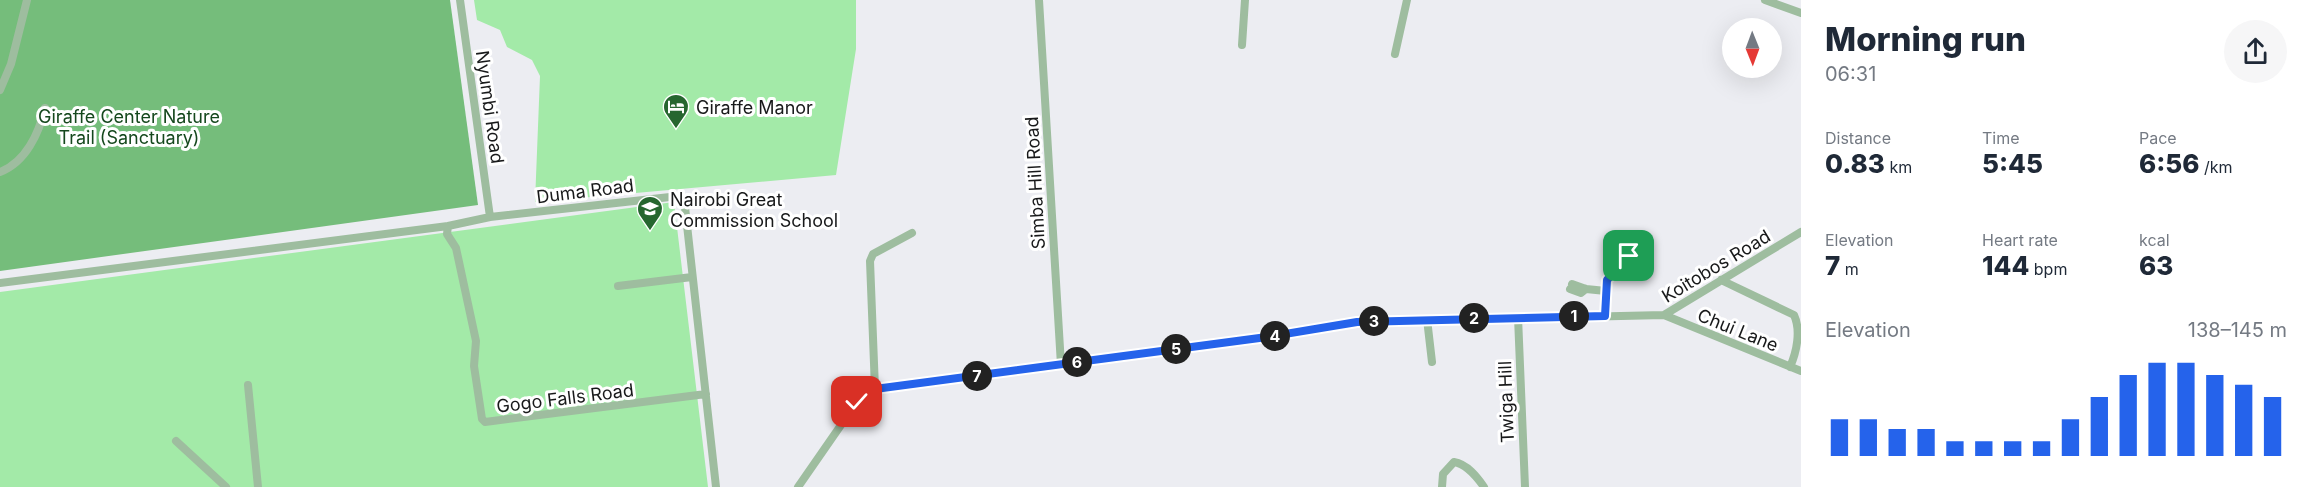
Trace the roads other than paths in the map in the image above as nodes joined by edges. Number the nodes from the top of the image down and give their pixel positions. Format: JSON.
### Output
{"nodes":[{"id":1,"x":27,"y":0,"type":"edge"},
{"id":2,"x":460,"y":0,"type":"edge"},
{"id":3,"x":1039,"y":0,"type":"edge"},
{"id":4,"x":1245,"y":0,"type":"edge"},
{"id":5,"x":1407,"y":0,"type":"edge"},
{"id":6,"x":1765,"y":0,"type":"edge"},
{"id":7,"x":1801,"y":13,"type":"edge"},
{"id":8,"x":1242,"y":45,"type":"dead end"},
{"id":9,"x":1395,"y":54,"type":"dead end"},
{"id":10,"x":0,"y":90,"type":"edge"},
{"id":11,"x":45,"y":108,"type":"dead end"},
{"id":12,"x":0,"y":172,"type":"edge"},
{"id":13,"x":490,"y":217,"type":"junction"},
{"id":14,"x":448,"y":226,"type":"junction"},
{"id":15,"x":1801,"y":231,"type":"edge"},
{"id":16,"x":912,"y":233,"type":"dead end"},
{"id":17,"x":1625,"y":256,"type":"dead end"},
{"id":18,"x":693,"y":277,"type":"junction"},
{"id":19,"x":1721,"y":280,"type":"junction"},
{"id":20,"x":0,"y":283,"type":"edge"},
{"id":21,"x":618,"y":286,"type":"dead end"},
{"id":22,"x":1571,"y":286,"type":"dead end"},
{"id":23,"x":1606,"y":291,"type":"junction"},
{"id":24,"x":1664,"y":315,"type":"junction"},
{"id":25,"x":1605,"y":316,"type":"junction"},
{"id":26,"x":1518,"y":317,"type":"junction"},
{"id":27,"x":1427,"y":319,"type":"junction"},
{"id":28,"x":1432,"y":362,"type":"dead end"},
{"id":29,"x":1061,"y":365,"type":"junction"},
{"id":30,"x":1790,"y":367,"type":"junction"},
{"id":31,"x":1801,"y":371,"type":"edge"},
{"id":32,"x":248,"y":385,"type":"dead end"},
{"id":33,"x":875,"y":389,"type":"junction"},
{"id":34,"x":706,"y":394,"type":"junction"},
{"id":35,"x":176,"y":441,"type":"dead end"},
{"id":36,"x":226,"y":487,"type":"edge"},
{"id":37,"x":258,"y":487,"type":"edge"},
{"id":38,"x":716,"y":487,"type":"edge"},
{"id":39,"x":798,"y":487,"type":"edge"},
{"id":40,"x":1442,"y":487,"type":"edge"},
{"id":41,"x":1484,"y":487,"type":"edge"},
{"id":42,"x":1525,"y":487,"type":"edge"}],
"edges":[{"from":1,"to":10,"type":"street"},
{"from":2,"to":13,"type":"street","name":"Nyumbi Road"},
{"from":3,"to":29,"type":"street","name":"Simba Hill Road"},
{"from":4,"to":8,"type":"street"},
{"from":5,"to":9,"type":"street"},
{"from":6,"to":7,"type":"street"},
{"from":11,"to":12,"type":"street"},
{"from":13,"to":14,"type":"street","name":"Duma Road"},
{"from":13,"to":18,"type":"street","name":"Duma Road"},
{"from":14,"to":20,"type":"street","name":"Duma Road"},
{"from":14,"to":34,"type":"street","name":"Gogo Falls Road"},
{"from":15,"to":19,"type":"street","name":"Koitobos Road"},
{"from":16,"to":33,"type":"street"},
{"from":17,"to":23,"type":"street"},
{"from":18,"to":21,"type":"street"},
{"from":18,"to":34,"type":"street"},
{"from":19,"to":24,"type":"street","name":"Koitobos Road"},
{"from":19,"to":30,"type":"street"},
{"from":22,"to":23,"type":"street"},
{"from":23,"to":25,"type":"street"},
{"from":24,"to":25,"type":"street","name":"Koitobos Road"},
{"from":24,"to":30,"type":"street","name":"Chui Lane"},
{"from":25,"to":26,"type":"street","name":"Koitobos Road"},
{"from":26,"to":27,"type":"street","name":"Koitobos Road"},
{"from":26,"to":42,"type":"street","name":"Twiga Hill"},
{"from":27,"to":28,"type":"street"},
{"from":27,"to":29,"type":"street","name":"Koitobos Road"},
{"from":29,"to":33,"type":"street","name":"Koitobos Road"},
{"from":30,"to":31,"type":"street","name":"Chui Lane"},
{"from":32,"to":37,"type":"street"},
{"from":33,"to":39,"type":"street"},
{"from":34,"to":38,"type":"street"},
{"from":35,"to":36,"type":"street"},
{"from":40,"to":41,"type":"street"}]}
